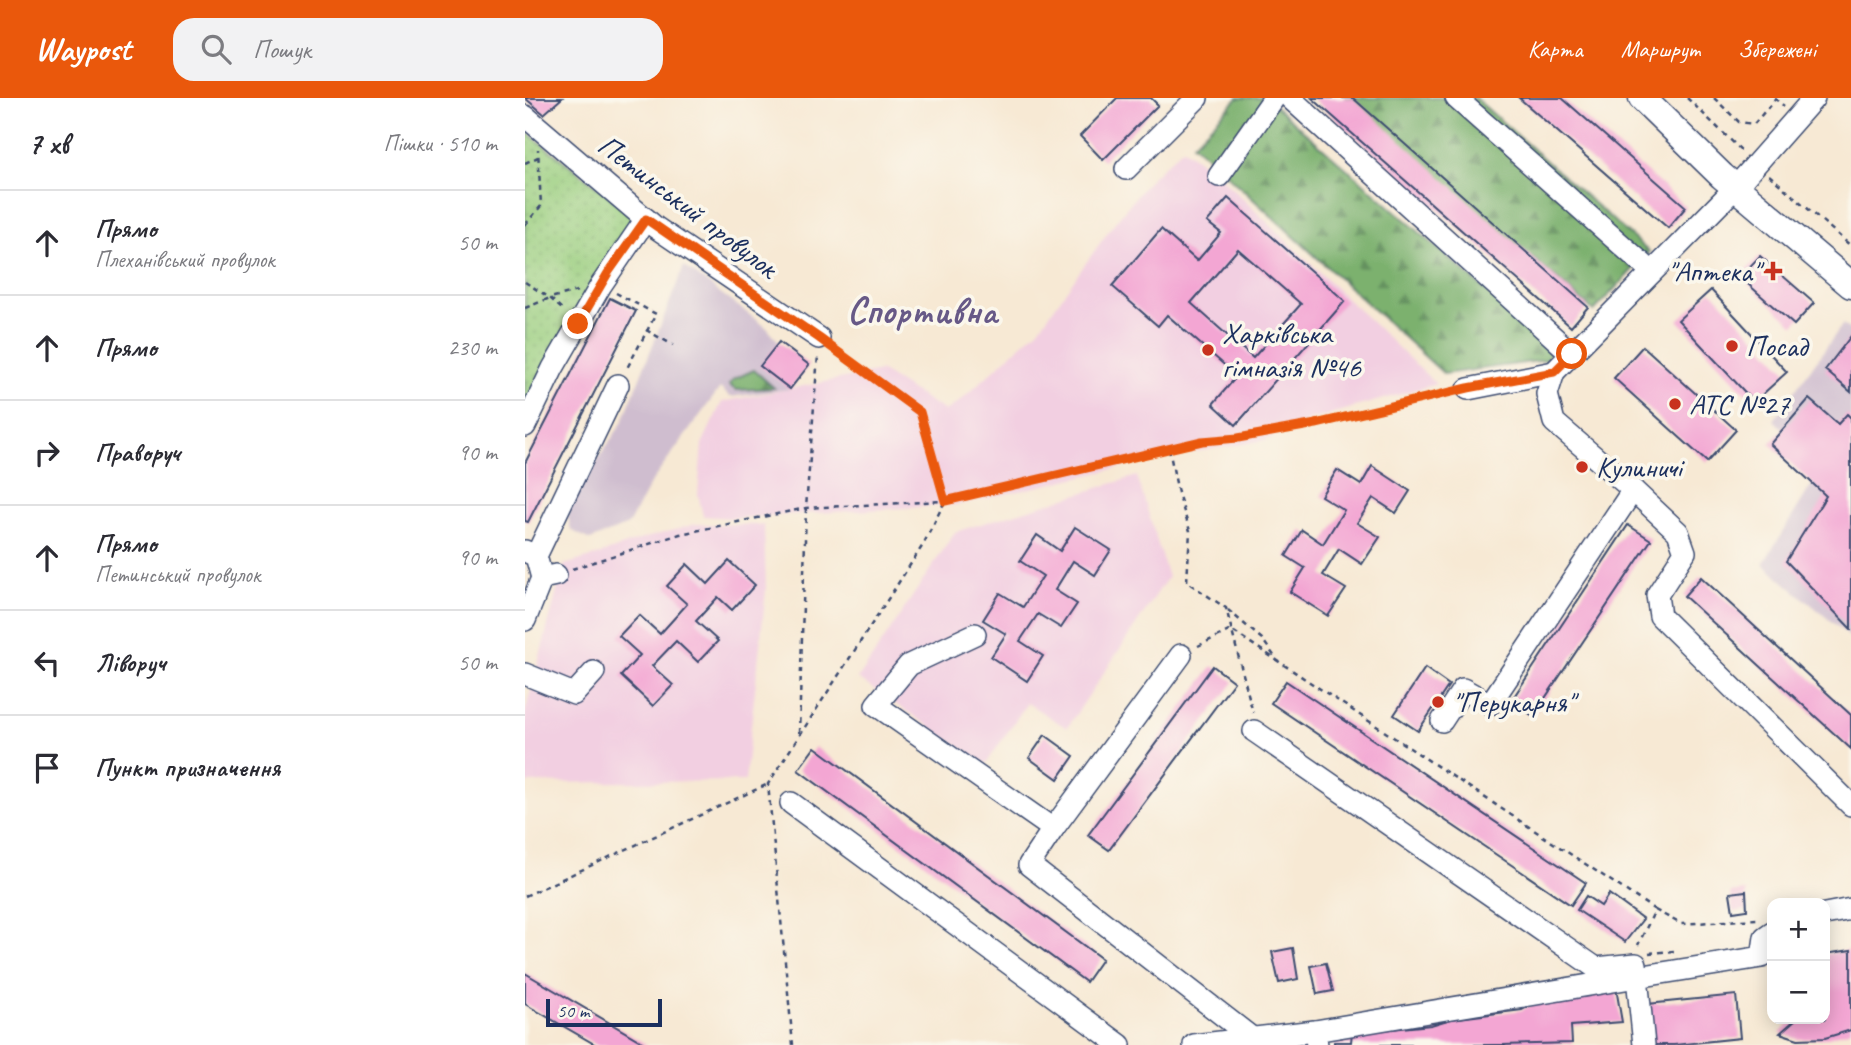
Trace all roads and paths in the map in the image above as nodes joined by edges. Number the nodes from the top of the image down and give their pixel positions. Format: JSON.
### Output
{"nodes":[{"id":1,"x":1197,"y":98,"type":"edge"},
{"id":2,"x":1274,"y":98,"type":"edge"},
{"id":3,"x":1290,"y":98,"type":"edge"},
{"id":4,"x":1456,"y":98,"type":"edge"},
{"id":5,"x":1642,"y":98,"type":"edge"},
{"id":6,"x":1714,"y":98,"type":"edge"},
{"id":7,"x":1776,"y":98,"type":"edge"},
{"id":8,"x":1814,"y":98,"type":"edge"},
{"id":9,"x":529,"y":119,"type":"edge"},
{"id":10,"x":538,"y":157,"type":"junction"},
{"id":11,"x":525,"y":163,"type":"edge"},
{"id":12,"x":1126,"y":169,"type":"dead end"},
{"id":13,"x":1219,"y":176,"type":"dead end"},
{"id":14,"x":1735,"y":188,"type":"junction"},
{"id":15,"x":646,"y":219,"type":"junction"},
{"id":16,"x":525,"y":225,"type":"edge"},
{"id":17,"x":1653,"y":272,"type":"junction"},
{"id":18,"x":525,"y":282,"type":"edge"},
{"id":19,"x":601,"y":285,"type":"junction"},
{"id":20,"x":1851,"y":285,"type":"edge"},
{"id":21,"x":550,"y":298,"type":"junction"},
{"id":22,"x":525,"y":308,"type":"edge"},
{"id":23,"x":578,"y":324,"type":"junction"},
{"id":24,"x":646,"y":330,"type":"junction"},
{"id":25,"x":819,"y":338,"type":"junction"},
{"id":26,"x":673,"y":345,"type":"dead end"},
{"id":27,"x":1572,"y":354,"type":"junction"},
{"id":28,"x":1554,"y":372,"type":"junction"},
{"id":29,"x":618,"y":386,"type":"joint"},
{"id":30,"x":1468,"y":388,"type":"joint"},
{"id":31,"x":525,"y":426,"type":"edge"},
{"id":32,"x":1169,"y":449,"type":"junction"},
{"id":33,"x":1633,"y":491,"type":"junction"},
{"id":34,"x":945,"y":501,"type":"junction"},
{"id":35,"x":806,"y":508,"type":"junction"},
{"id":36,"x":530,"y":554,"type":"edge"},
{"id":37,"x":548,"y":576,"type":"junction"},
{"id":38,"x":1226,"y":608,"type":"junction"},
{"id":39,"x":525,"y":620,"type":"edge"},
{"id":40,"x":1231,"y":629,"type":"junction"},
{"id":41,"x":975,"y":634,"type":"dead end"},
{"id":42,"x":1181,"y":655,"type":"joint"},
{"id":43,"x":1277,"y":660,"type":"junction"},
{"id":44,"x":594,"y":672,"type":"dead end"},
{"id":45,"x":525,"y":674,"type":"edge"},
{"id":46,"x":1442,"y":721,"type":"dead end"},
{"id":47,"x":1254,"y":725,"type":"joint"},
{"id":48,"x":799,"y":736,"type":"junction"},
{"id":49,"x":768,"y":784,"type":"junction"},
{"id":50,"x":791,"y":803,"type":"dead end"},
{"id":51,"x":1851,"y":805,"type":"edge"},
{"id":52,"x":1053,"y":829,"type":"junction"},
{"id":53,"x":525,"y":896,"type":"edge"},
{"id":54,"x":1851,"y":909,"type":"edge"},
{"id":55,"x":1655,"y":910,"type":"junction"},
{"id":56,"x":1830,"y":913,"type":"edge"},
{"id":57,"x":1766,"y":925,"type":"edge"},
{"id":58,"x":1685,"y":950,"type":"dead end"},
{"id":59,"x":1646,"y":953,"type":"dead end"},
{"id":60,"x":1633,"y":954,"type":"dead end"},
{"id":61,"x":1637,"y":977,"type":"junction"},
{"id":62,"x":1252,"y":1038,"type":"junction"},
{"id":63,"x":1316,"y":1038,"type":"edge"},
{"id":64,"x":793,"y":1045,"type":"edge"},
{"id":65,"x":1120,"y":1045,"type":"edge"},
{"id":66,"x":1194,"y":1045,"type":"edge"},
{"id":67,"x":1644,"y":1045,"type":"edge"}],
"edges":[{"from":1,"to":12,"type":"street"},
{"from":2,"to":13,"type":"street"},
{"from":3,"to":27,"type":"street"},
{"from":4,"to":17,"type":"street"},
{"from":5,"to":14,"type":"main road"},
{"from":6,"to":7,"type":"path"},
{"from":8,"to":14,"type":"street"},
{"from":9,"to":10,"type":"path"},
{"from":9,"to":15,"type":"street","name":"Петинський провулок"},
{"from":10,"to":11,"type":"path"},
{"from":10,"to":16,"type":"path"},
{"from":14,"to":17,"type":"street"},
{"from":14,"to":20,"type":"main road"},
{"from":15,"to":19,"type":"street"},
{"from":15,"to":25,"type":"street","name":"Петинський провулок"},
{"from":17,"to":27,"type":"street"},
{"from":18,"to":21,"type":"path"},
{"from":19,"to":21,"type":"path"},
{"from":19,"to":23,"type":"street"},
{"from":19,"to":24,"type":"path"},
{"from":21,"to":22,"type":"path"},
{"from":21,"to":23,"type":"path"},
{"from":23,"to":31,"type":"street"},
{"from":24,"to":26,"type":"path"},
{"from":24,"to":29,"type":"path"},
{"from":25,"to":34,"type":"path"},
{"from":25,"to":35,"type":"path"},
{"from":27,"to":28,"type":"street"},
{"from":28,"to":30,"type":"street"},
{"from":28,"to":33,"type":"street"},
{"from":29,"to":36,"type":"street"},
{"from":30,"to":32,"type":"path"},
{"from":32,"to":34,"type":"path"},
{"from":32,"to":38,"type":"path"},
{"from":33,"to":46,"type":"street"},
{"from":33,"to":51,"type":"street"},
{"from":34,"to":35,"type":"path"},
{"from":34,"to":48,"type":"path"},
{"from":35,"to":37,"type":"path"},
{"from":35,"to":48,"type":"path"},
{"from":36,"to":37,"type":"street"},
{"from":37,"to":39,"type":"street"},
{"from":38,"to":40,"type":"path"},
{"from":38,"to":43,"type":"path"},
{"from":40,"to":42,"type":"path"},
{"from":40,"to":43,"type":"path"},
{"from":40,"to":47,"type":"path"},
{"from":41,"to":52,"type":"street"},
{"from":42,"to":52,"type":"street"},
{"from":43,"to":55,"type":"path"},
{"from":44,"to":45,"type":"street"},
{"from":47,"to":61,"type":"street"},
{"from":48,"to":49,"type":"path"},
{"from":49,"to":53,"type":"path"},
{"from":49,"to":64,"type":"path"},
{"from":50,"to":65,"type":"street"},
{"from":52,"to":62,"type":"street"},
{"from":54,"to":56,"type":"street"},
{"from":55,"to":57,"type":"path"},
{"from":55,"to":60,"type":"path"},
{"from":57,"to":61,"type":"street"},
{"from":58,"to":59,"type":"path"},
{"from":61,"to":63,"type":"street"},
{"from":61,"to":67,"type":"street"},
{"from":62,"to":63,"type":"street"},
{"from":62,"to":66,"type":"street"}]}
